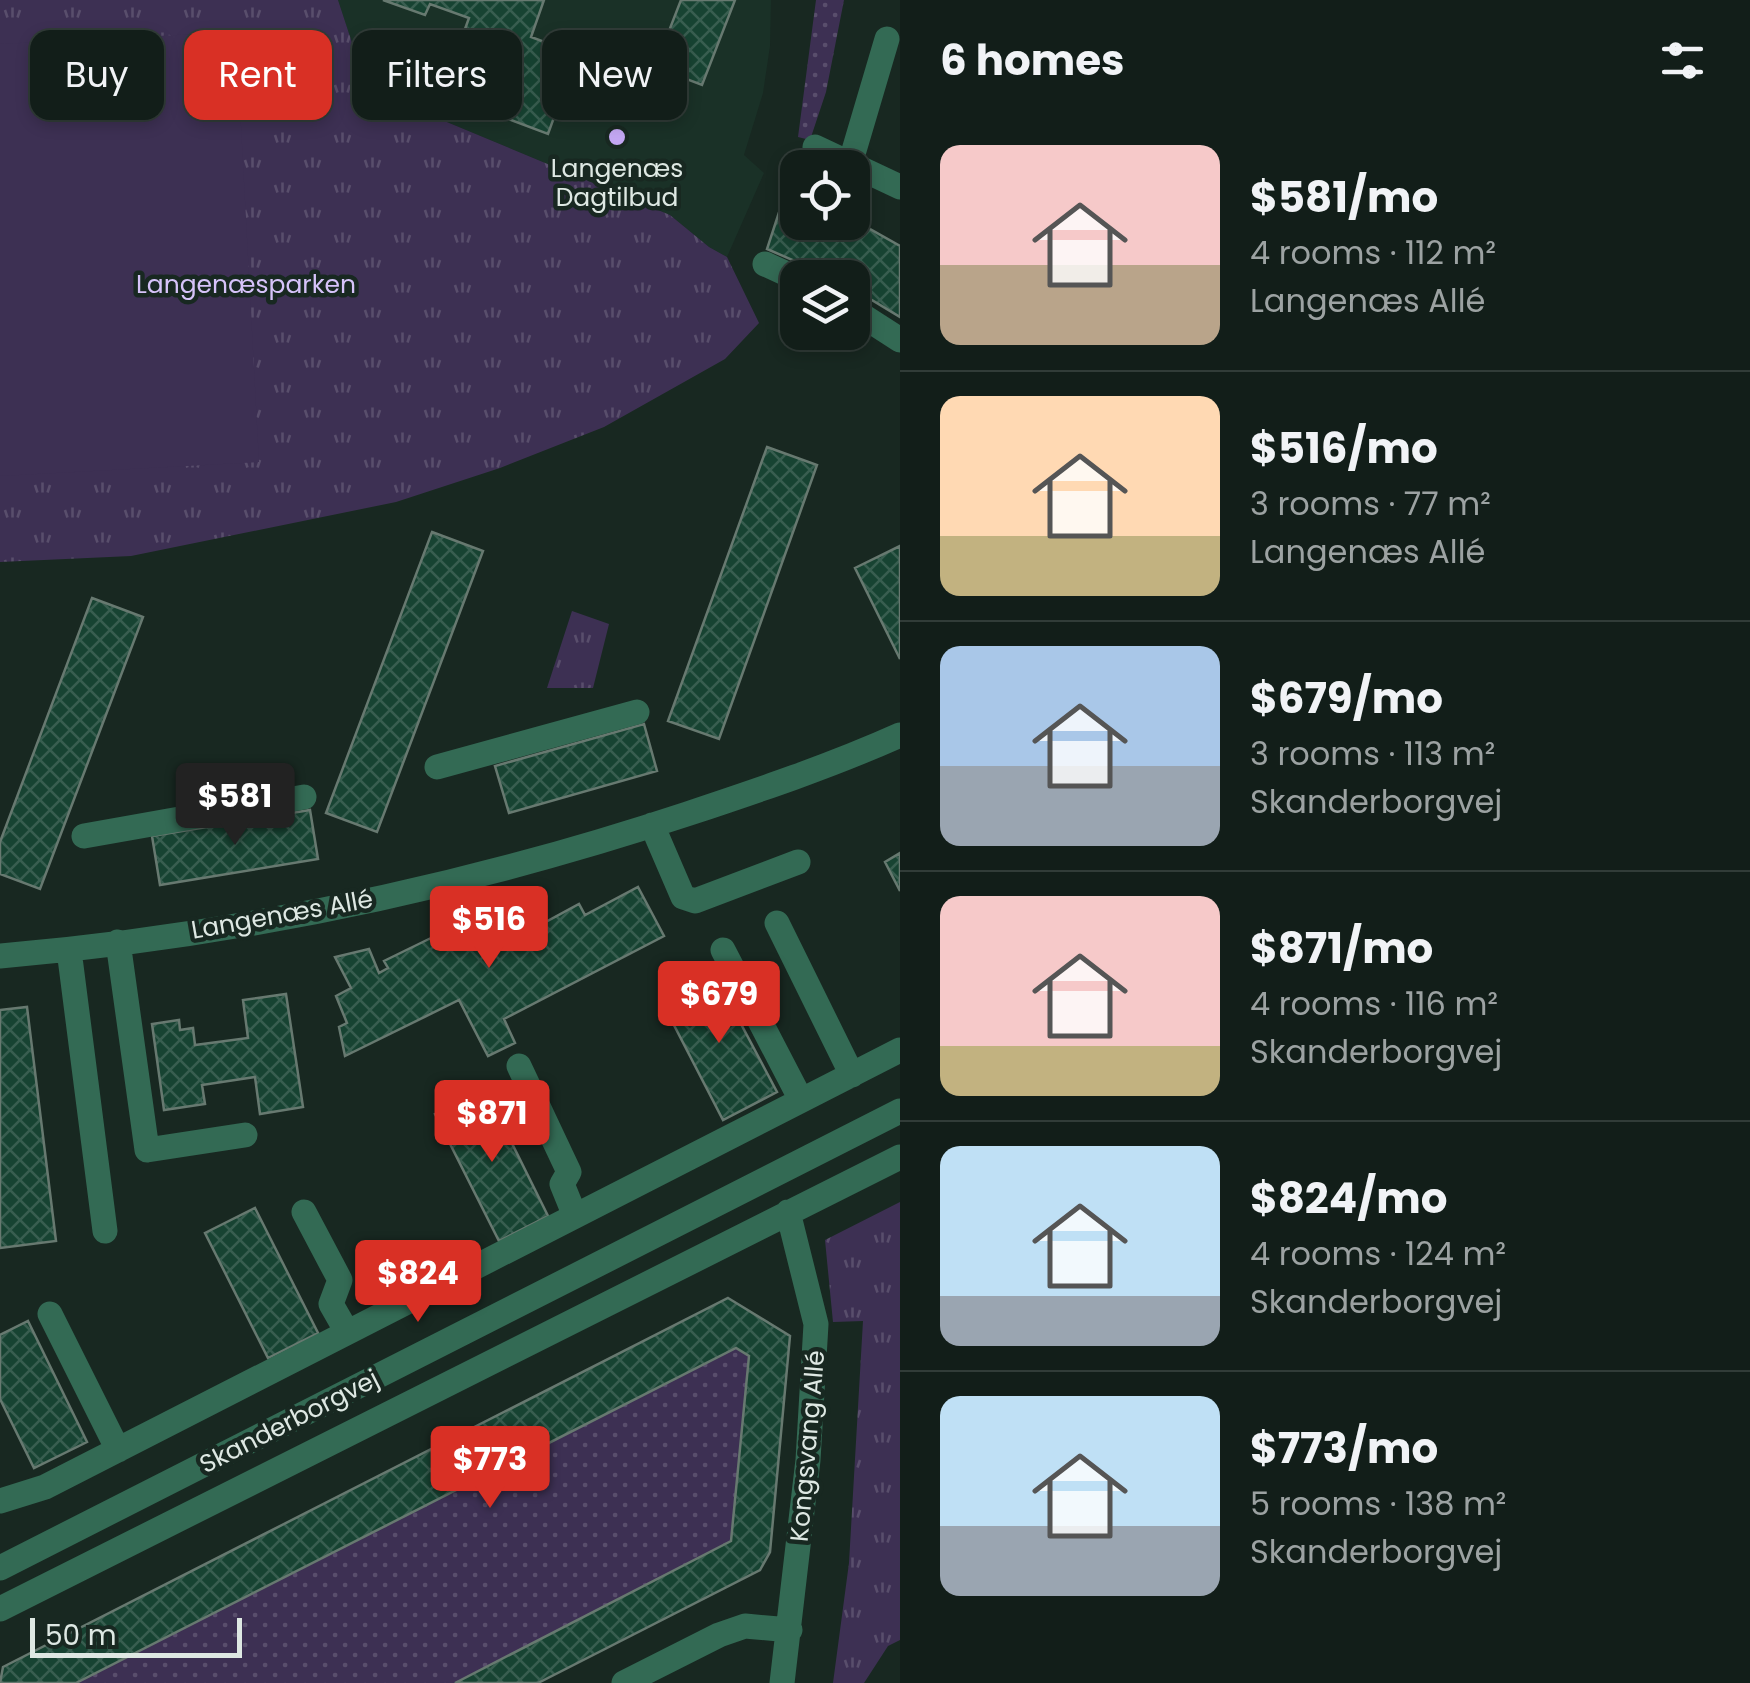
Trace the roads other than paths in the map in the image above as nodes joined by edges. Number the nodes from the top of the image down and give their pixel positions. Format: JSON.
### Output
{"nodes":[{"id":1,"x":887,"y":39,"type":"dead end"},
{"id":2,"x":815,"y":147,"type":"dead end"},
{"id":3,"x":821,"y":150,"type":"edge"},
{"id":4,"x":854,"y":150,"type":"edge"},
{"id":5,"x":870,"y":174,"type":"edge"},
{"id":6,"x":900,"y":188,"type":"edge"},
{"id":7,"x":765,"y":264,"type":"dead end"},
{"id":8,"x":780,"y":271,"type":"edge"},
{"id":9,"x":870,"y":320,"type":"edge"},
{"id":10,"x":900,"y":340,"type":"edge"},
{"id":11,"x":637,"y":712,"type":"dead end"},
{"id":12,"x":900,"y":734,"type":"edge"},
{"id":13,"x":438,"y":767,"type":"dead end"},
{"id":14,"x":304,"y":797,"type":"dead end"},
{"id":15,"x":652,"y":826,"type":"junction"},
{"id":16,"x":84,"y":836,"type":"dead end"},
{"id":17,"x":798,"y":862,"type":"dead end"},
{"id":18,"x":777,"y":923,"type":"dead end"},
{"id":19,"x":118,"y":942,"type":"junction"},
{"id":20,"x":69,"y":950,"type":"junction"},
{"id":21,"x":723,"y":950,"type":"dead end"},
{"id":22,"x":0,"y":956,"type":"edge"},
{"id":23,"x":900,"y":1050,"type":"edge"},
{"id":24,"x":519,"y":1066,"type":"dead end"},
{"id":25,"x":852,"y":1074,"type":"junction"},
{"id":26,"x":801,"y":1100,"type":"junction"},
{"id":27,"x":900,"y":1112,"type":"edge"},
{"id":28,"x":245,"y":1135,"type":"dead end"},
{"id":29,"x":900,"y":1157,"type":"edge"},
{"id":30,"x":304,"y":1212,"type":"dead end"},
{"id":31,"x":788,"y":1212,"type":"junction"},
{"id":32,"x":575,"y":1216,"type":"junction"},
{"id":33,"x":105,"y":1231,"type":"dead end"},
{"id":34,"x":50,"y":1314,"type":"dead end"},
{"id":35,"x":347,"y":1332,"type":"junction"},
{"id":36,"x":118,"y":1450,"type":"junction"},
{"id":37,"x":0,"y":1501,"type":"edge"},
{"id":38,"x":0,"y":1568,"type":"edge"},
{"id":39,"x":0,"y":1609,"type":"edge"},
{"id":40,"x":790,"y":1630,"type":"junction"},
{"id":41,"x":624,"y":1683,"type":"edge"},
{"id":42,"x":782,"y":1683,"type":"edge"}],
"edges":[{"from":1,"to":4,"type":"street"},
{"from":2,"to":3,"type":"street"},
{"from":5,"to":6,"type":"street"},
{"from":7,"to":8,"type":"street"},
{"from":9,"to":10,"type":"street"},
{"from":11,"to":13,"type":"street"},
{"from":12,"to":15,"type":"street","name":"Langenæs Allé"},
{"from":14,"to":16,"type":"street"},
{"from":15,"to":17,"type":"street"},
{"from":15,"to":19,"type":"street","name":"Langenæs Allé"},
{"from":18,"to":25,"type":"street"},
{"from":19,"to":20,"type":"street","name":"Langenæs Allé"},
{"from":19,"to":28,"type":"street"},
{"from":20,"to":22,"type":"street","name":"Langenæs Allé"},
{"from":20,"to":33,"type":"street"},
{"from":21,"to":26,"type":"street"},
{"from":23,"to":25,"type":"street","name":"Skanderborgvej"},
{"from":24,"to":32,"type":"street"},
{"from":25,"to":26,"type":"street","name":"Skanderborgvej"},
{"from":26,"to":32,"type":"street","name":"Skanderborgvej"},
{"from":27,"to":38,"type":"street","name":"Skanderborgvej"},
{"from":29,"to":31,"type":"street","name":"Skanderborgvej"},
{"from":30,"to":35,"type":"street"},
{"from":31,"to":39,"type":"street","name":"Skanderborgvej"},
{"from":31,"to":40,"type":"street","name":"Kongsvang Allé"},
{"from":32,"to":35,"type":"street","name":"Skanderborgvej"},
{"from":34,"to":36,"type":"street"},
{"from":35,"to":36,"type":"street","name":"Skanderborgvej"},
{"from":36,"to":37,"type":"street","name":"Skanderborgvej"},
{"from":40,"to":41,"type":"street"},
{"from":40,"to":42,"type":"street","name":"Kongsvang Allé"}]}
